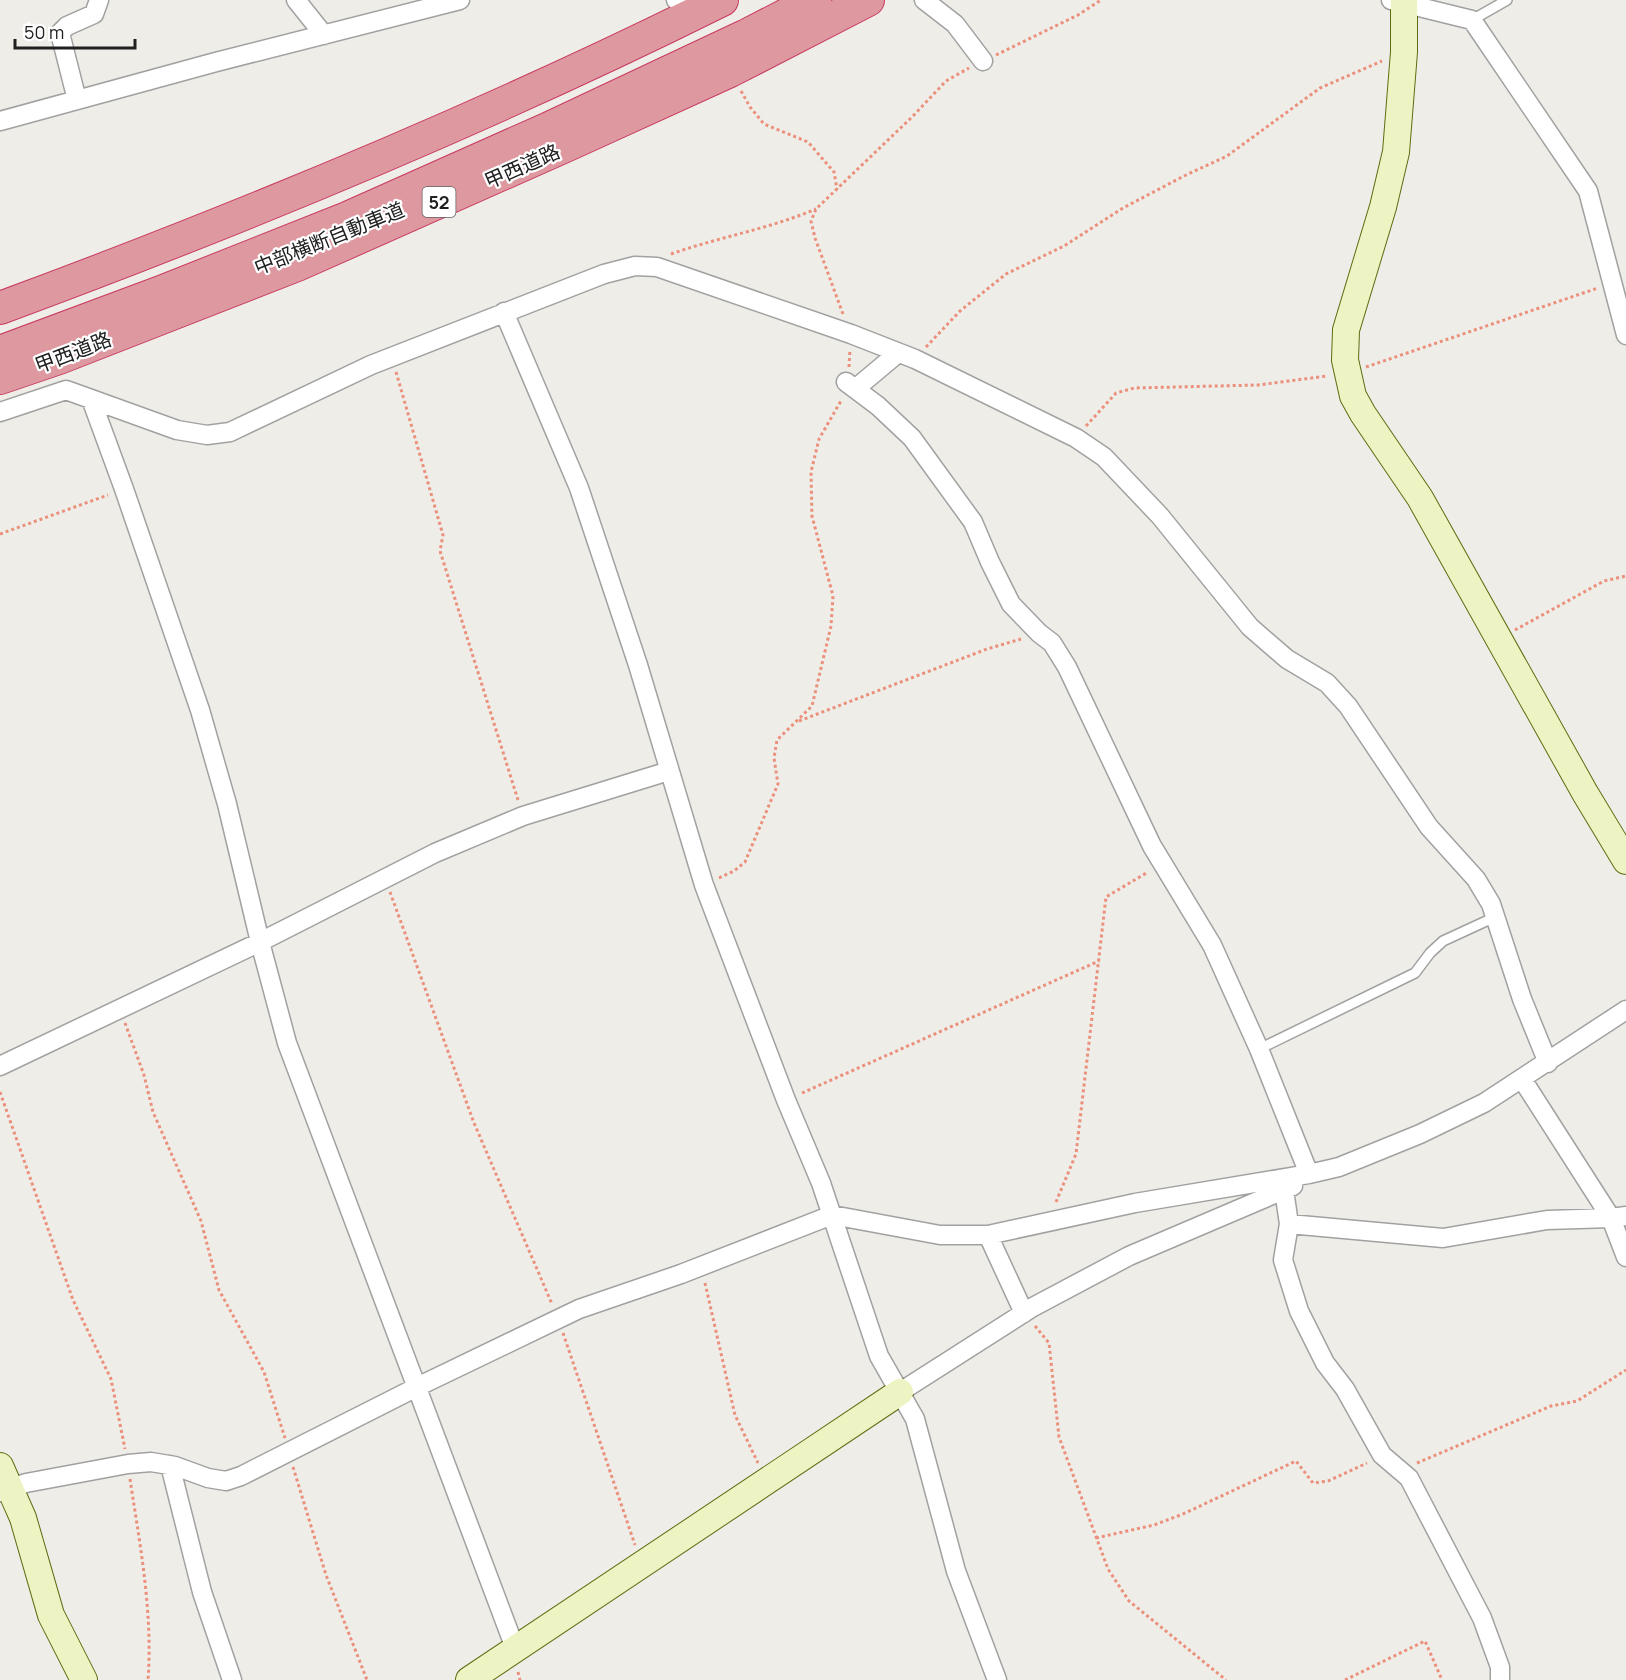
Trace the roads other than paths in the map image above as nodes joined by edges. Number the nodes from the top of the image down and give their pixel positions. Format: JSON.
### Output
{"nodes":[{"id":1,"x":99,"y":0,"type":"edge"},
{"id":2,"x":296,"y":0,"type":"edge"},
{"id":3,"x":460,"y":0,"type":"edge"},
{"id":4,"x":722,"y":0,"type":"edge"},
{"id":5,"x":815,"y":0,"type":"edge"},
{"id":6,"x":845,"y":0,"type":"edge"},
{"id":7,"x":868,"y":0,"type":"edge"},
{"id":8,"x":924,"y":0,"type":"edge"},
{"id":9,"x":1507,"y":0,"type":"edge"},
{"id":10,"x":1400,"y":1,"type":"edge"},
{"id":11,"x":685,"y":7,"type":"edge"},
{"id":12,"x":1472,"y":20,"type":"junction"},
{"id":13,"x":324,"y":35,"type":"junction"},
{"id":14,"x":983,"y":61,"type":"road end"},
{"id":15,"x":76,"y":100,"type":"junction"},
{"id":16,"x":0,"y":121,"type":"edge"},
{"id":17,"x":0,"y":308,"type":"edge"},
{"id":18,"x":504,"y":312,"type":"junction"},
{"id":19,"x":1626,"y":335,"type":"edge"},
{"id":20,"x":0,"y":352,"type":"edge"},
{"id":21,"x":906,"y":356,"type":"junction"},
{"id":22,"x":0,"y":366,"type":"edge"},
{"id":23,"x":0,"y":378,"type":"edge"},
{"id":24,"x":91,"y":399,"type":"junction"},
{"id":25,"x":0,"y":412,"type":"edge"},
{"id":26,"x":669,"y":771,"type":"junction"},
{"id":27,"x":1626,"y":861,"type":"edge"},
{"id":28,"x":1495,"y":917,"type":"junction"},
{"id":29,"x":260,"y":942,"type":"junction"},
{"id":30,"x":1626,"y":1010,"type":"edge"},
{"id":31,"x":1259,"y":1049,"type":"junction"},
{"id":32,"x":1548,"y":1063,"type":"junction"},
{"id":33,"x":0,"y":1066,"type":"edge"},
{"id":34,"x":1522,"y":1079,"type":"junction"},
{"id":35,"x":1339,"y":1167,"type":"junction"},
{"id":36,"x":1309,"y":1174,"type":"junction"},
{"id":37,"x":1284,"y":1184,"type":"junction"},
{"id":38,"x":832,"y":1215,"type":"junction"},
{"id":39,"x":1618,"y":1217,"type":"edge"},
{"id":40,"x":1289,"y":1224,"type":"junction"},
{"id":41,"x":988,"y":1235,"type":"junction"},
{"id":42,"x":1626,"y":1257,"type":"edge"},
{"id":43,"x":1024,"y":1313,"type":"junction"},
{"id":44,"x":417,"y":1388,"type":"junction"},
{"id":45,"x":900,"y":1392,"type":"junction"},
{"id":46,"x":170,"y":1465,"type":"junction"},
{"id":47,"x":0,"y":1466,"type":"edge"},
{"id":48,"x":5,"y":1490,"type":"edge"},
{"id":49,"x":515,"y":1648,"type":"junction"},
{"id":50,"x":84,"y":1680,"type":"edge"},
{"id":51,"x":232,"y":1680,"type":"edge"},
{"id":52,"x":469,"y":1680,"type":"edge"},
{"id":53,"x":997,"y":1680,"type":"edge"},
{"id":54,"x":1500,"y":1680,"type":"edge"}],
"edges":[{"from":1,"to":15,"type":"street"},
{"from":2,"to":13,"type":"street"},
{"from":3,"to":13,"type":"street"},
{"from":4,"to":11,"type":"highway"},
{"from":5,"to":20,"type":"highway","name":"中部横断自動車道"},
{"from":6,"to":22,"type":"highway","name":"中部横断自動車道"},
{"from":7,"to":23,"type":"highway","name":"甲西道路","number":"52"},
{"from":8,"to":14,"type":"street"},
{"from":9,"to":12,"type":"lane"},
{"from":10,"to":12,"type":"street"},
{"from":10,"to":27,"type":"street"},
{"from":11,"to":17,"type":"highway"},
{"from":12,"to":19,"type":"street"},
{"from":13,"to":15,"type":"street"},
{"from":15,"to":16,"type":"street"},
{"from":18,"to":21,"type":"street"},
{"from":18,"to":24,"type":"street"},
{"from":18,"to":26,"type":"street"},
{"from":21,"to":28,"type":"street"},
{"from":21,"to":31,"type":"street"},
{"from":24,"to":25,"type":"street"},
{"from":24,"to":29,"type":"street"},
{"from":26,"to":29,"type":"street"},
{"from":26,"to":38,"type":"street"},
{"from":28,"to":31,"type":"lane"},
{"from":28,"to":32,"type":"street"},
{"from":29,"to":33,"type":"street"},
{"from":29,"to":44,"type":"street"},
{"from":30,"to":32,"type":"street"},
{"from":31,"to":36,"type":"street"},
{"from":32,"to":34,"type":"street"},
{"from":34,"to":35,"type":"street"},
{"from":34,"to":39,"type":"street"},
{"from":35,"to":36,"type":"street"},
{"from":35,"to":37,"type":"street"},
{"from":36,"to":37,"type":"street"},
{"from":37,"to":40,"type":"street"},
{"from":37,"to":41,"type":"street"},
{"from":37,"to":43,"type":"street"},
{"from":38,"to":41,"type":"street"},
{"from":38,"to":44,"type":"street"},
{"from":38,"to":45,"type":"street"},
{"from":39,"to":40,"type":"street"},
{"from":39,"to":42,"type":"street"},
{"from":40,"to":54,"type":"street"},
{"from":41,"to":43,"type":"street"},
{"from":43,"to":45,"type":"street"},
{"from":44,"to":46,"type":"street"},
{"from":44,"to":49,"type":"street"},
{"from":45,"to":49,"type":"street"},
{"from":45,"to":53,"type":"street"},
{"from":46,"to":48,"type":"street"},
{"from":46,"to":51,"type":"street"},
{"from":47,"to":48,"type":"street"},
{"from":48,"to":50,"type":"street"},
{"from":49,"to":52,"type":"street"}]}
